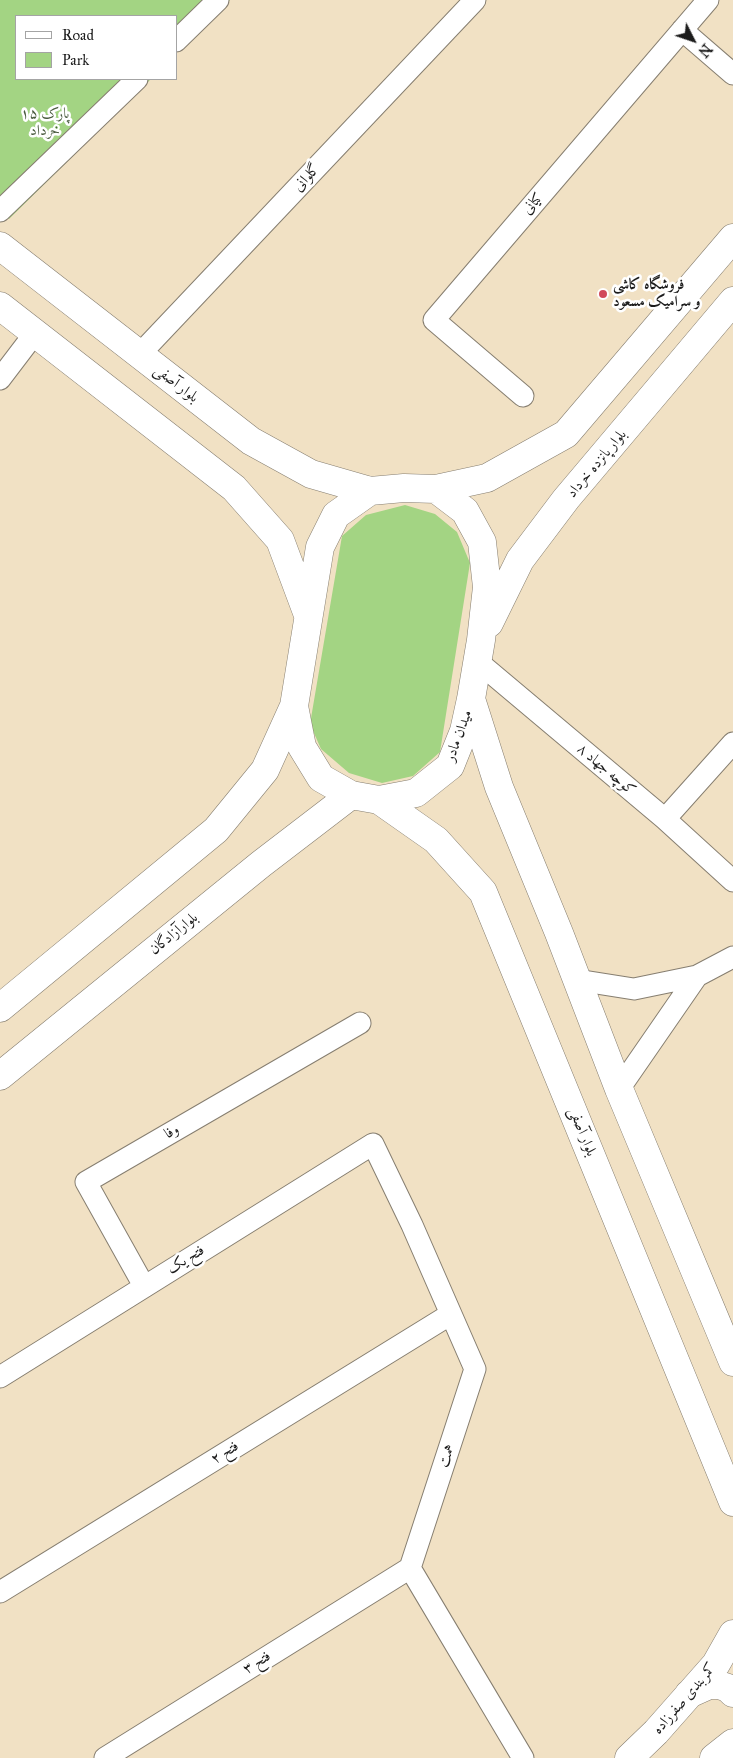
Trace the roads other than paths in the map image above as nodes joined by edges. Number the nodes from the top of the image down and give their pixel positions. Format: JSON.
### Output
{"nodes":[{"id":1,"x":218,"y":0,"type":"edge"},
{"id":2,"x":475,"y":0,"type":"edge"},
{"id":3,"x":708,"y":0,"type":"edge"},
{"id":4,"x":682,"y":30,"type":"junction"},
{"id":5,"x":178,"y":39,"type":"edge"},
{"id":6,"x":733,"y":74,"type":"edge"},
{"id":7,"x":136,"y":80,"type":"edge"},
{"id":8,"x":0,"y":210,"type":"edge"},
{"id":9,"x":733,"y":238,"type":"edge"},
{"id":10,"x":0,"y":246,"type":"edge"},
{"id":11,"x":733,"y":302,"type":"edge"},
{"id":12,"x":0,"y":306,"type":"edge"},
{"id":13,"x":35,"y":333,"type":"junction"},
{"id":14,"x":139,"y":355,"type":"junction"},
{"id":15,"x":0,"y":379,"type":"edge"},
{"id":16,"x":523,"y":396,"type":"dead end"},
{"id":17,"x":436,"y":489,"type":"junction"},
{"id":18,"x":370,"y":491,"type":"junction"},
{"id":19,"x":308,"y":616,"type":"junction"},
{"id":20,"x":479,"y":651,"type":"junction"},
{"id":21,"x":471,"y":699,"type":"junction"},
{"id":22,"x":294,"y":706,"type":"junction"},
{"id":23,"x":733,"y":743,"type":"edge"},
{"id":24,"x":350,"y":795,"type":"junction"},
{"id":25,"x":379,"y":800,"type":"junction"},
{"id":26,"x":665,"y":819,"type":"junction"},
{"id":27,"x":733,"y":881,"type":"edge"},
{"id":28,"x":733,"y":957,"type":"edge"},
{"id":29,"x":696,"y":976,"type":"junction"},
{"id":30,"x":577,"y":980,"type":"junction"},
{"id":31,"x":0,"y":1008,"type":"edge"},
{"id":32,"x":360,"y":1023,"type":"dead end"},
{"id":33,"x":0,"y":1076,"type":"edge"},
{"id":34,"x":619,"y":1089,"type":"junction"},
{"id":35,"x":373,"y":1144,"type":"joint"},
{"id":36,"x":144,"y":1286,"type":"junction"},
{"id":37,"x":451,"y":1314,"type":"junction"},
{"id":38,"x":733,"y":1362,"type":"edge"},
{"id":39,"x":0,"y":1377,"type":"edge"},
{"id":40,"x":733,"y":1502,"type":"edge"},
{"id":41,"x":410,"y":1568,"type":"junction"},
{"id":42,"x":0,"y":1592,"type":"edge"},
{"id":43,"x":733,"y":1634,"type":"edge"},
{"id":44,"x":733,"y":1693,"type":"edge"},
{"id":45,"x":689,"y":1694,"type":"junction"},
{"id":46,"x":733,"y":1743,"type":"edge"},
{"id":47,"x":104,"y":1758,"type":"edge"},
{"id":48,"x":523,"y":1758,"type":"edge"},
{"id":49,"x":629,"y":1758,"type":"edge"},
{"id":50,"x":714,"y":1758,"type":"edge"}],
"edges":[{"from":1,"to":5,"type":"street"},
{"from":2,"to":14,"type":"street","name":"گلوانی"},
{"from":3,"to":4,"type":"street","name":"کیانی"},
{"from":4,"to":6,"type":"street"},
{"from":4,"to":16,"type":"street","name":"کیانی"},
{"from":7,"to":8,"type":"street"},
{"from":9,"to":17,"type":"main road"},
{"from":10,"to":14,"type":"main road","name":"بلوار آصفی"},
{"from":11,"to":20,"type":"main road","name":"بلوار پانزده خرداد"},
{"from":12,"to":13,"type":"main road"},
{"from":13,"to":15,"type":"street"},
{"from":13,"to":19,"type":"main road"},
{"from":14,"to":18,"type":"main road","name":"بلوار آصفی"},
{"from":17,"to":18,"type":"main road"},
{"from":17,"to":20,"type":"main road","name":"میدان مادر"},
{"from":18,"to":19,"type":"main road","name":"میدان مادر"},
{"from":19,"to":22,"type":"main road","name":"میدان مادر"},
{"from":20,"to":21,"type":"main road","name":"میدان مادر"},
{"from":20,"to":26,"type":"street","name":"کوچه جهاد ۸"},
{"from":21,"to":25,"type":"main road","name":"میدان مادر"},
{"from":21,"to":30,"type":"main road"},
{"from":22,"to":24,"type":"main road","name":"میدان مادر"},
{"from":22,"to":31,"type":"main road"},
{"from":23,"to":26,"type":"street"},
{"from":24,"to":25,"type":"main road","name":"میدان مادر"},
{"from":24,"to":33,"type":"main road","name":"بلوارآزادگان"},
{"from":25,"to":40,"type":"main road","name":"بلوار آصفی"},
{"from":26,"to":27,"type":"street","name":"کوچه جهاد ۸"},
{"from":28,"to":29,"type":"street"},
{"from":29,"to":30,"type":"street"},
{"from":29,"to":34,"type":"street"},
{"from":30,"to":34,"type":"main road"},
{"from":32,"to":36,"type":"street","name":"وفا"},
{"from":34,"to":38,"type":"main road"},
{"from":35,"to":36,"type":"street","name":"فتح یک"},
{"from":35,"to":37,"type":"street","name":"همت"},
{"from":36,"to":39,"type":"street","name":"فتح یک"},
{"from":37,"to":41,"type":"street","name":"همت"},
{"from":37,"to":42,"type":"street","name":"فتح ۲"},
{"from":41,"to":47,"type":"street","name":"فتح ۳"},
{"from":41,"to":48,"type":"street"},
{"from":43,"to":45,"type":"main road","name":"کمربندی صفرزاده"},
{"from":44,"to":45,"type":"main road"},
{"from":45,"to":49,"type":"main road","name":"کمربندی صفرزاده"},
{"from":46,"to":50,"type":"main road"}]}
